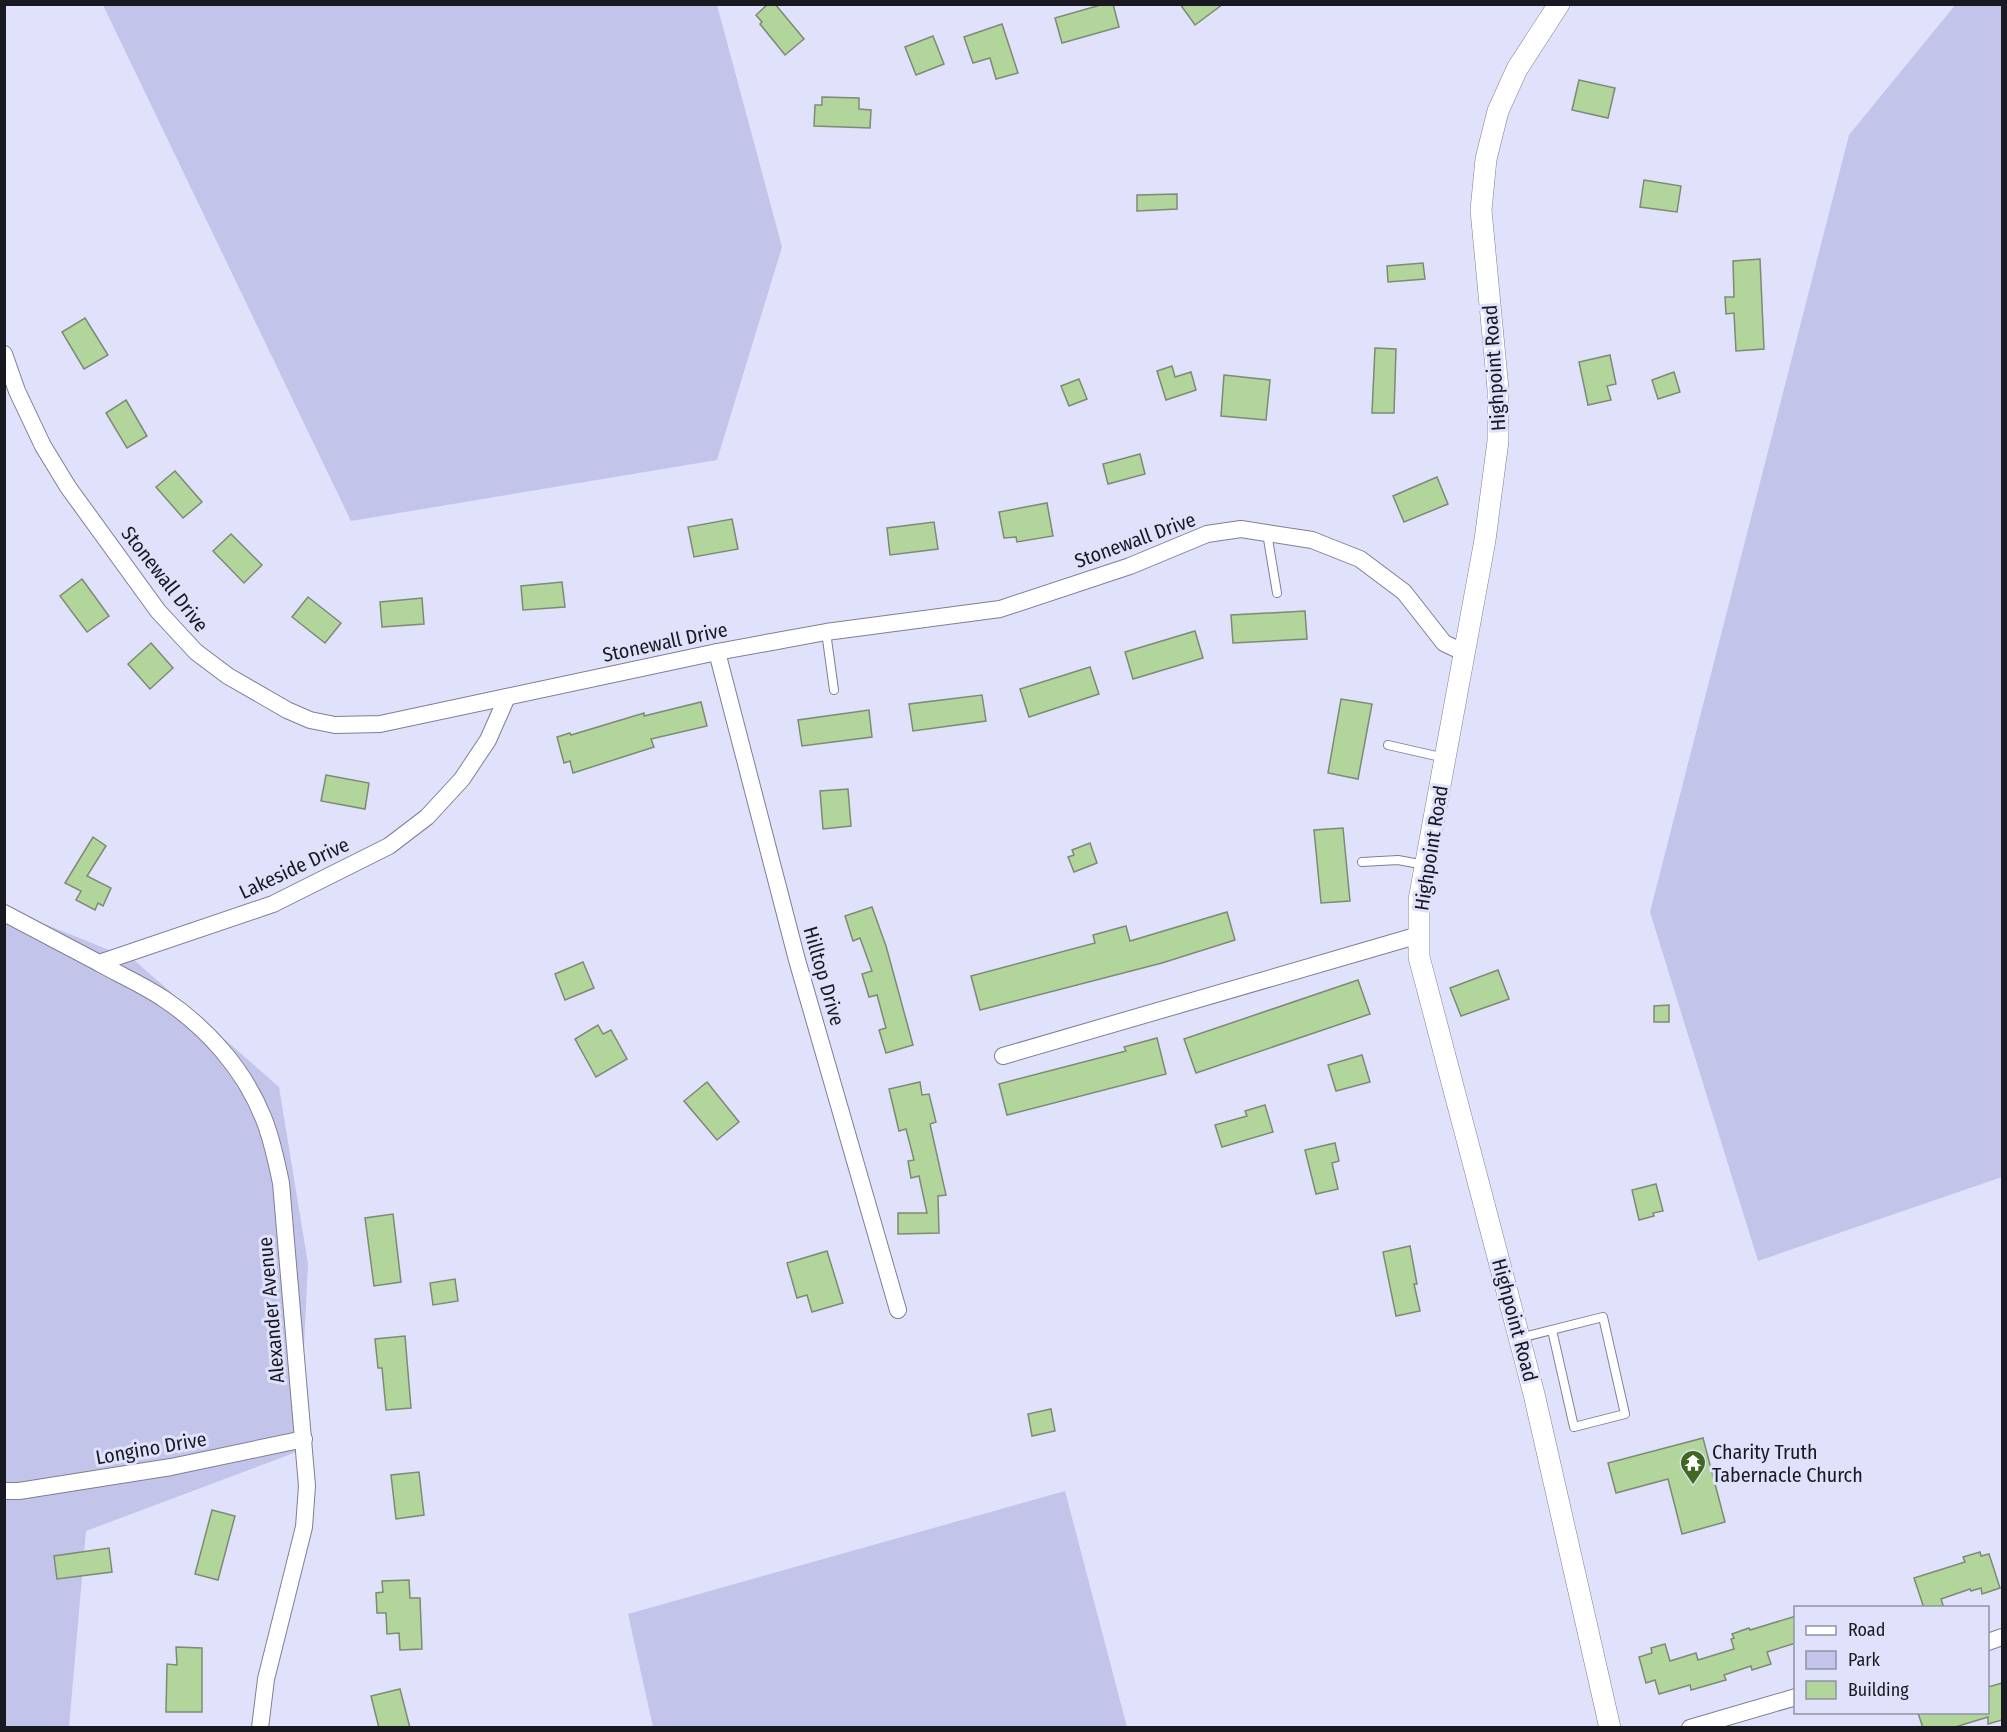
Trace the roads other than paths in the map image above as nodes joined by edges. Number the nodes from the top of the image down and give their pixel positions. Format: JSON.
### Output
{"nodes":[{"id":1,"x":1559,"y":4,"type":"edge"},
{"id":2,"x":4,"y":354,"type":"edge"},
{"id":3,"x":1267,"y":533,"type":"junction"},
{"id":4,"x":1277,"y":593,"type":"dead end"},
{"id":5,"x":826,"y":632,"type":"junction"},
{"id":6,"x":717,"y":652,"type":"junction"},
{"id":7,"x":1465,"y":653,"type":"junction"},
{"id":8,"x":834,"y":690,"type":"dead end"},
{"id":9,"x":507,"y":697,"type":"junction"},
{"id":10,"x":1388,"y":745,"type":"dead end"},
{"id":11,"x":1446,"y":758,"type":"junction"},
{"id":12,"x":1362,"y":862,"type":"dead end"},
{"id":13,"x":1426,"y":865,"type":"junction"},
{"id":14,"x":4,"y":912,"type":"edge"},
{"id":15,"x":1419,"y":935,"type":"junction"},
{"id":16,"x":99,"y":963,"type":"junction"},
{"id":17,"x":1004,"y":1056,"type":"dead end"},
{"id":18,"x":898,"y":1310,"type":"dead end"},
{"id":19,"x":1552,"y":1330,"type":"junction"},
{"id":20,"x":1519,"y":1338,"type":"junction"},
{"id":21,"x":304,"y":1439,"type":"junction"},
{"id":22,"x":4,"y":1491,"type":"edge"},
{"id":23,"x":1794,"y":1698,"type":"edge"},
{"id":24,"x":260,"y":1728,"type":"edge"},
{"id":25,"x":1610,"y":1728,"type":"edge"},
{"id":26,"x":1690,"y":1728,"type":"edge"}],
"edges":[{"from":1,"to":7,"type":"street","name":"Highpoint Road"},
{"from":2,"to":9,"type":"street","name":"Stonewall Drive"},
{"from":3,"to":4,"type":"lane"},
{"from":3,"to":5,"type":"street","name":"Stonewall Drive"},
{"from":3,"to":7,"type":"street","name":"Stonewall Drive"},
{"from":5,"to":6,"type":"street","name":"Stonewall Drive"},
{"from":5,"to":8,"type":"lane"},
{"from":6,"to":9,"type":"street","name":"Stonewall Drive"},
{"from":6,"to":18,"type":"street","name":"Hilltop Drive"},
{"from":7,"to":11,"type":"street","name":"Highpoint Road"},
{"from":9,"to":16,"type":"street","name":"Lakeside Drive"},
{"from":10,"to":11,"type":"lane"},
{"from":11,"to":13,"type":"street","name":"Highpoint Road"},
{"from":12,"to":13,"type":"lane"},
{"from":13,"to":15,"type":"street","name":"Highpoint Road"},
{"from":14,"to":16,"type":"street"},
{"from":15,"to":17,"type":"street"},
{"from":15,"to":20,"type":"street","name":"Highpoint Road"},
{"from":16,"to":21,"type":"street","name":"Alexander Avenue"},
{"from":19,"to":19,"type":"lane"},
{"from":19,"to":20,"type":"lane"},
{"from":20,"to":25,"type":"street","name":"Highpoint Road"},
{"from":21,"to":22,"type":"street","name":"Longino Drive"},
{"from":21,"to":24,"type":"street","name":"Alexander Avenue"},
{"from":23,"to":26,"type":"street"}]}
